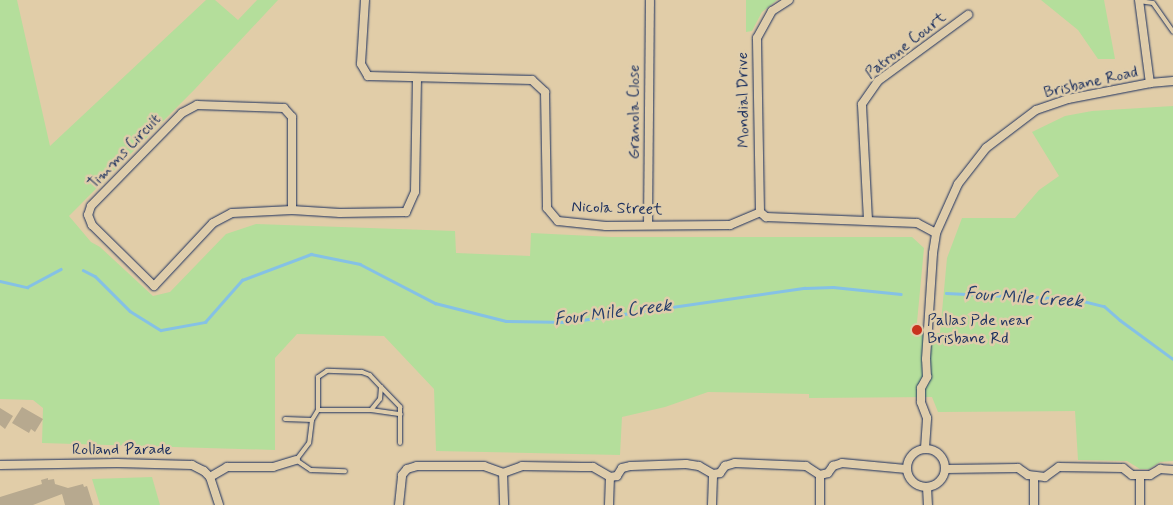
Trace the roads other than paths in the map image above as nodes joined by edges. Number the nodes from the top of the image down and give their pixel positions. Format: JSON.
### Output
{"nodes":[{"id":1,"x":650,"y":0,"type":"edge"},
{"id":2,"x":789,"y":0,"type":"edge"},
{"id":3,"x":1139,"y":1,"type":"edge"},
{"id":4,"x":364,"y":2,"type":"edge"},
{"id":5,"x":968,"y":15,"type":"dead end"},
{"id":6,"x":1173,"y":32,"type":"edge"},
{"id":7,"x":417,"y":78,"type":"junction"},
{"id":8,"x":1173,"y":82,"type":"edge"},
{"id":9,"x":1150,"y":83,"type":"junction"},
{"id":10,"x":292,"y":210,"type":"junction"},
{"id":11,"x":760,"y":212,"type":"junction"},
{"id":12,"x":868,"y":220,"type":"junction"},
{"id":13,"x":648,"y":225,"type":"junction"},
{"id":14,"x":936,"y":233,"type":"junction"},
{"id":15,"x":381,"y":387,"type":"junction"},
{"id":16,"x":318,"y":410,"type":"junction"},
{"id":17,"x":371,"y":410,"type":"junction"},
{"id":18,"x":401,"y":414,"type":"junction"},
{"id":19,"x":285,"y":420,"type":"dead end"},
{"id":20,"x":312,"y":420,"type":"junction"},
{"id":21,"x":400,"y":443,"type":"dead end"},
{"id":22,"x":926,"y":448,"type":"junction"},
{"id":23,"x":296,"y":460,"type":"junction"},
{"id":24,"x":0,"y":465,"type":"edge"},
{"id":25,"x":907,"y":469,"type":"junction"},
{"id":26,"x":946,"y":469,"type":"junction"},
{"id":27,"x":345,"y":470,"type":"dead end"},
{"id":28,"x":1173,"y":470,"type":"edge"},
{"id":29,"x":503,"y":473,"type":"junction"},
{"id":30,"x":713,"y":474,"type":"junction"},
{"id":31,"x":820,"y":474,"type":"junction"},
{"id":32,"x":1140,"y":475,"type":"junction"},
{"id":33,"x":1034,"y":476,"type":"junction"},
{"id":34,"x":210,"y":477,"type":"junction"},
{"id":35,"x":610,"y":477,"type":"junction"},
{"id":36,"x":926,"y":487,"type":"junction"},
{"id":37,"x":219,"y":505,"type":"edge"},
{"id":38,"x":400,"y":505,"type":"edge"},
{"id":39,"x":504,"y":505,"type":"edge"},
{"id":40,"x":610,"y":505,"type":"edge"},
{"id":41,"x":712,"y":505,"type":"edge"},
{"id":42,"x":820,"y":505,"type":"edge"},
{"id":43,"x":928,"y":505,"type":"edge"},
{"id":44,"x":1034,"y":505,"type":"edge"},
{"id":45,"x":1140,"y":505,"type":"edge"}],
"edges":[{"from":1,"to":13,"type":"street","name":"Granola Close"},
{"from":2,"to":11,"type":"street","name":"Mondial Drive"},
{"from":3,"to":6,"type":"lane"},
{"from":3,"to":9,"type":"street"},
{"from":4,"to":7,"type":"street","name":"Nicola Street"},
{"from":5,"to":12,"type":"street","name":"Patrone Court"},
{"from":7,"to":10,"type":"street","name":"Timms Circuit"},
{"from":7,"to":13,"type":"street","name":"Nicola Street"},
{"from":8,"to":9,"type":"street","name":"Brisbane Road"},
{"from":9,"to":14,"type":"street","name":"Brisbane Road"},
{"from":10,"to":10,"type":"street","name":"Timms Circuit"},
{"from":11,"to":12,"type":"street"},
{"from":11,"to":13,"type":"street","name":"Nicola Street"},
{"from":12,"to":14,"type":"street"},
{"from":14,"to":22,"type":"street","name":"Brisbane Road"},
{"from":15,"to":16,"type":"lane"},
{"from":15,"to":17,"type":"lane"},
{"from":15,"to":18,"type":"lane"},
{"from":16,"to":17,"type":"lane"},
{"from":16,"to":20,"type":"lane"},
{"from":17,"to":18,"type":"lane"},
{"from":18,"to":21,"type":"lane"},
{"from":19,"to":20,"type":"lane"},
{"from":20,"to":23,"type":"lane"},
{"from":22,"to":25,"type":"street"},
{"from":22,"to":26,"type":"street"},
{"from":23,"to":27,"type":"lane"},
{"from":23,"to":34,"type":"street"},
{"from":24,"to":34,"type":"street","name":"Rolland Parade"},
{"from":25,"to":31,"type":"street"},
{"from":25,"to":36,"type":"street"},
{"from":26,"to":33,"type":"street"},
{"from":26,"to":36,"type":"street"},
{"from":28,"to":32,"type":"street"},
{"from":29,"to":35,"type":"street"},
{"from":29,"to":38,"type":"street"},
{"from":29,"to":39,"type":"street"},
{"from":30,"to":31,"type":"street"},
{"from":30,"to":35,"type":"street"},
{"from":30,"to":41,"type":"street"},
{"from":31,"to":42,"type":"street"},
{"from":32,"to":33,"type":"street"},
{"from":32,"to":45,"type":"street"},
{"from":33,"to":44,"type":"street"},
{"from":34,"to":37,"type":"street"},
{"from":35,"to":40,"type":"street"},
{"from":36,"to":43,"type":"street"}]}
